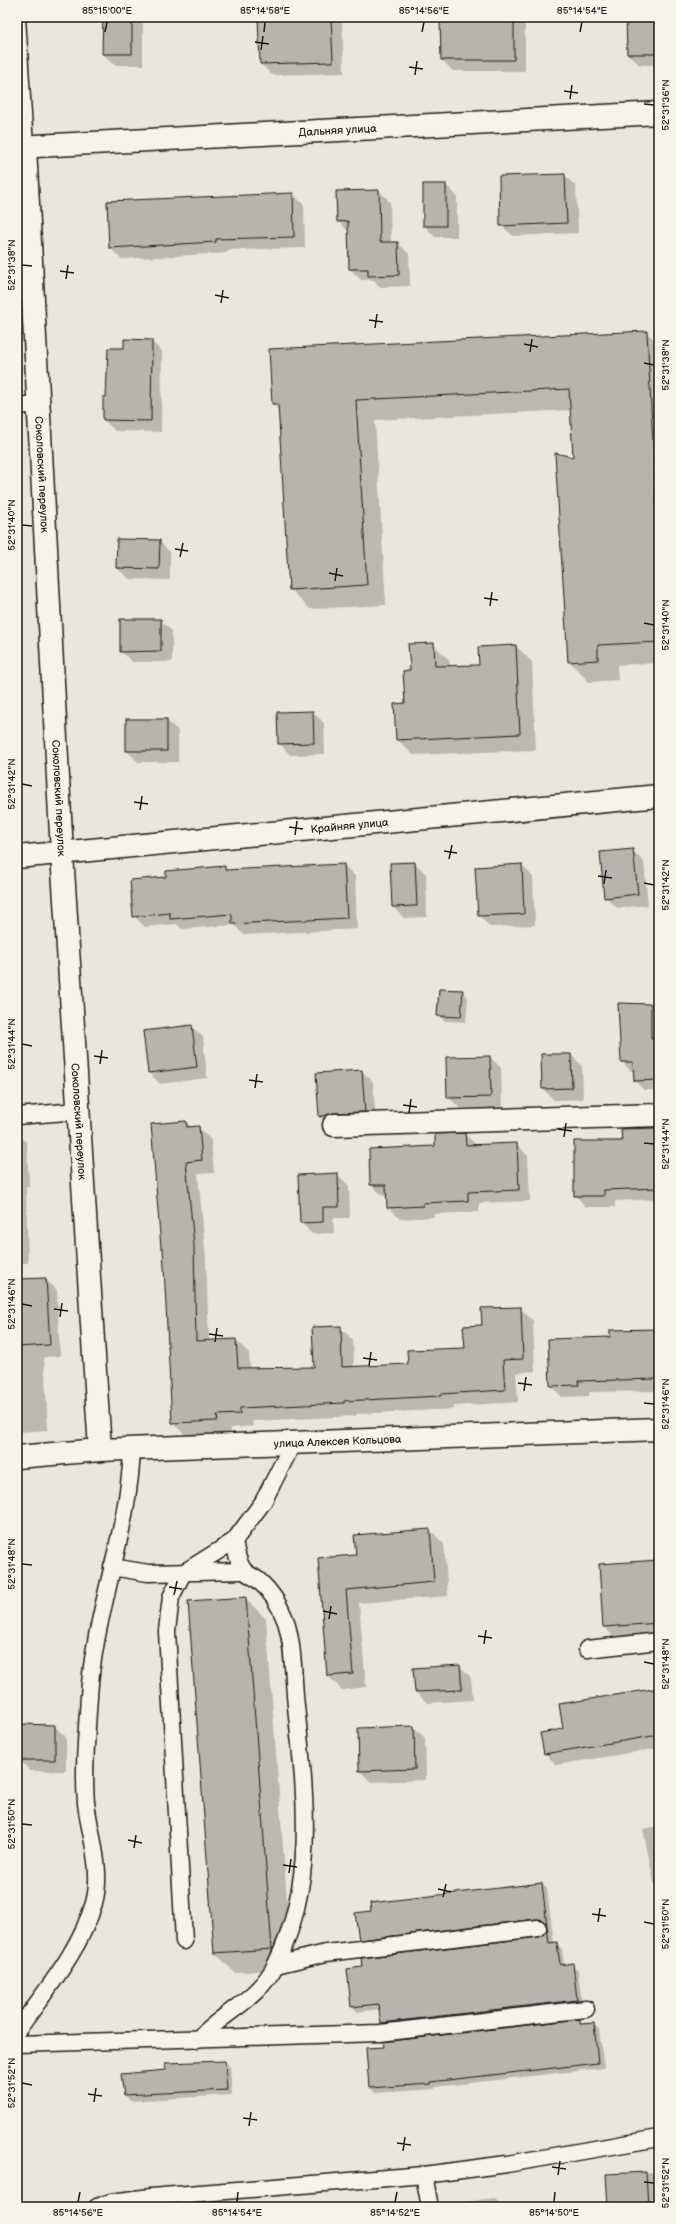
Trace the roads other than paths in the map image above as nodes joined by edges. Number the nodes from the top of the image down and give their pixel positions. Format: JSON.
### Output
{"nodes":[{"id":1,"x":17,"y":17,"type":"edge"},
{"id":2,"x":659,"y":113,"type":"edge"},
{"id":3,"x":21,"y":147,"type":"edge"},
{"id":4,"x":39,"y":404,"type":"junction"},
{"id":5,"x":17,"y":406,"type":"edge"},
{"id":6,"x":659,"y":796,"type":"edge"},
{"id":7,"x":62,"y":854,"type":"junction"},
{"id":8,"x":17,"y":857,"type":"edge"},
{"id":9,"x":78,"y":1111,"type":"junction"},
{"id":10,"x":659,"y":1115,"type":"edge"},
{"id":11,"x":17,"y":1116,"type":"edge"},
{"id":12,"x":334,"y":1124,"type":"dead end"},
{"id":13,"x":659,"y":1429,"type":"edge"},
{"id":14,"x":293,"y":1444,"type":"junction"},
{"id":15,"x":132,"y":1449,"type":"junction"},
{"id":16,"x":100,"y":1450,"type":"junction"},
{"id":17,"x":17,"y":1457,"type":"edge"},
{"id":18,"x":234,"y":1541,"type":"junction"},
{"id":19,"x":112,"y":1567,"type":"junction"},
{"id":20,"x":244,"y":1571,"type":"junction"},
{"id":21,"x":183,"y":1573,"type":"junction"},
{"id":22,"x":659,"y":1641,"type":"edge"},
{"id":23,"x":587,"y":1649,"type":"dead end"},
{"id":24,"x":538,"y":1928,"type":"dead end"},
{"id":25,"x":184,"y":1941,"type":"dead end"},
{"id":26,"x":276,"y":1965,"type":"junction"},
{"id":27,"x":586,"y":2009,"type":"dead end"},
{"id":28,"x":17,"y":2031,"type":"edge"},
{"id":29,"x":198,"y":2039,"type":"junction"},
{"id":30,"x":17,"y":2044,"type":"edge"},
{"id":31,"x":659,"y":2138,"type":"edge"},
{"id":32,"x":424,"y":2175,"type":"junction"},
{"id":33,"x":97,"y":2207,"type":"edge"},
{"id":34,"x":430,"y":2207,"type":"edge"}],
"edges":[{"from":1,"to":3,"type":"lane"},
{"from":2,"to":3,"type":"street","name":"Дальняя улица"},
{"from":3,"to":4,"type":"street","name":"Соколовский переулок"},
{"from":4,"to":5,"type":"lane"},
{"from":4,"to":7,"type":"street","name":"Соколовский переулок"},
{"from":6,"to":7,"type":"street","name":"Крайняя улица"},
{"from":7,"to":8,"type":"street","name":"Крайняя улица"},
{"from":7,"to":9,"type":"street","name":"Соколовский переулок"},
{"from":9,"to":11,"type":"lane"},
{"from":9,"to":16,"type":"street","name":"Соколовский переулок"},
{"from":10,"to":12,"type":"street"},
{"from":13,"to":14,"type":"street","name":"улица Алексея Кольцова"},
{"from":14,"to":15,"type":"street","name":"улица Алексея Кольцова"},
{"from":14,"to":18,"type":"lane"},
{"from":15,"to":16,"type":"street","name":"улица Алексея Кольцова"},
{"from":15,"to":19,"type":"lane"},
{"from":16,"to":17,"type":"street","name":"улица Алексея Кольцова"},
{"from":18,"to":20,"type":"lane"},
{"from":18,"to":21,"type":"lane"},
{"from":19,"to":21,"type":"lane"},
{"from":19,"to":28,"type":"lane"},
{"from":20,"to":21,"type":"lane"},
{"from":20,"to":26,"type":"lane"},
{"from":21,"to":25,"type":"lane"},
{"from":22,"to":23,"type":"lane"},
{"from":24,"to":26,"type":"lane"},
{"from":26,"to":29,"type":"lane"},
{"from":27,"to":29,"type":"lane"},
{"from":29,"to":30,"type":"lane"},
{"from":31,"to":32,"type":"lane"},
{"from":32,"to":33,"type":"lane"},
{"from":32,"to":34,"type":"lane"}]}
